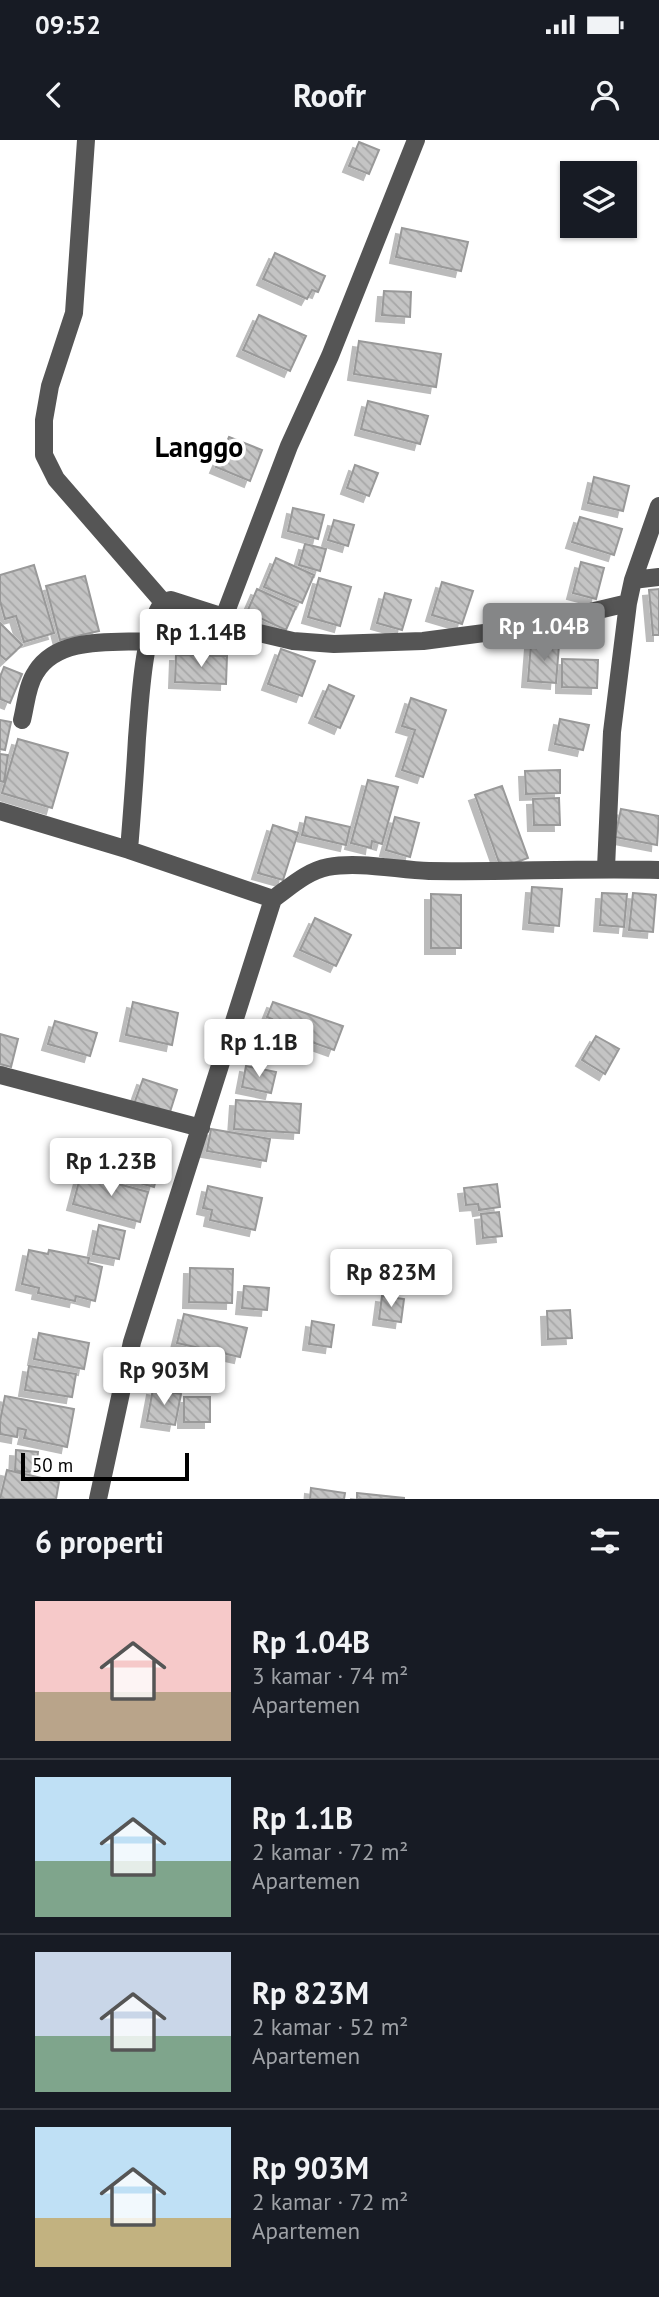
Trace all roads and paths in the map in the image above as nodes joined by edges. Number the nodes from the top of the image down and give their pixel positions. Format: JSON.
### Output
{"nodes":[{"id":1,"x":86,"y":140,"type":"edge"},
{"id":2,"x":416,"y":140,"type":"edge"},
{"id":3,"x":659,"y":506,"type":"edge"},
{"id":4,"x":659,"y":577,"type":"edge"},
{"id":5,"x":633,"y":580,"type":"junction"},
{"id":6,"x":163,"y":602,"type":"junction"},
{"id":7,"x":628,"y":603,"type":"junction"},
{"id":8,"x":225,"y":617,"type":"junction"},
{"id":9,"x":149,"y":641,"type":"junction"},
{"id":10,"x":22,"y":720,"type":"dead end"},
{"id":11,"x":0,"y":811,"type":"edge"},
{"id":12,"x":129,"y":850,"type":"junction"},
{"id":13,"x":606,"y":868,"type":"junction"},
{"id":14,"x":659,"y":870,"type":"edge"},
{"id":15,"x":273,"y":899,"type":"junction"},
{"id":16,"x":0,"y":1074,"type":"edge"},
{"id":17,"x":201,"y":1128,"type":"junction"},
{"id":18,"x":98,"y":1499,"type":"edge"}],
"edges":[{"from":1,"to":6,"type":"street"},
{"from":2,"to":8,"type":"street"},
{"from":3,"to":5,"type":"street"},
{"from":4,"to":5,"type":"street"},
{"from":5,"to":7,"type":"street"},
{"from":6,"to":8,"type":"street"},
{"from":6,"to":9,"type":"street"},
{"from":7,"to":8,"type":"street"},
{"from":7,"to":13,"type":"street"},
{"from":9,"to":10,"type":"street"},
{"from":9,"to":12,"type":"street"},
{"from":11,"to":12,"type":"street"},
{"from":12,"to":15,"type":"street"},
{"from":13,"to":14,"type":"street"},
{"from":13,"to":15,"type":"street"},
{"from":15,"to":17,"type":"street"},
{"from":16,"to":17,"type":"street"},
{"from":17,"to":18,"type":"street"}]}
